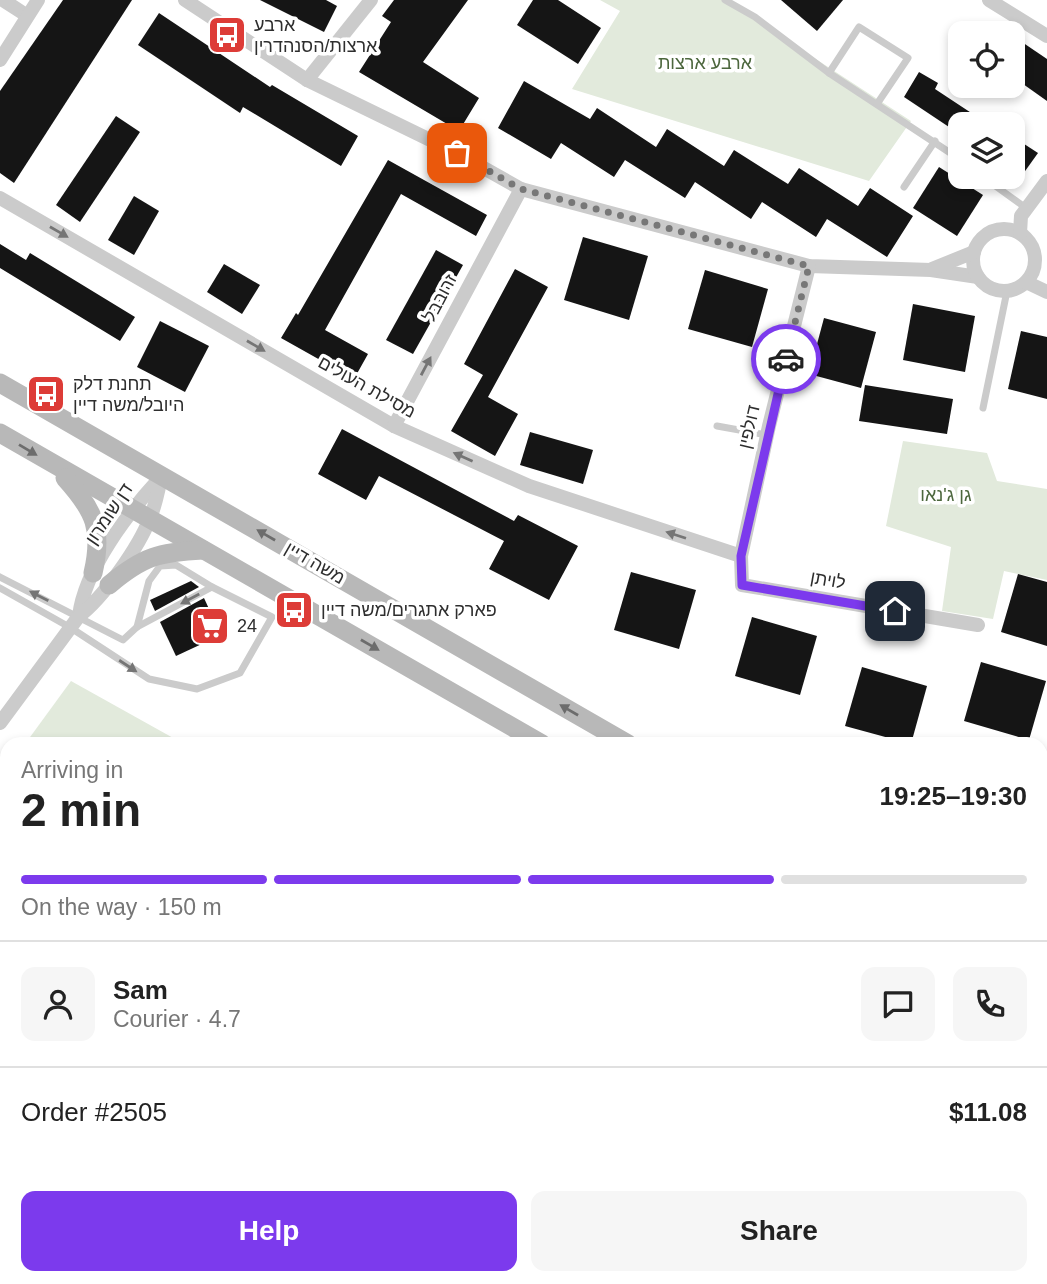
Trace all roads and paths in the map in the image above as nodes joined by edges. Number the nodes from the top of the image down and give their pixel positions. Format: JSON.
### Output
{"nodes":[{"id":1,"x":3,"y":0,"type":"edge"},
{"id":2,"x":38,"y":0,"type":"edge"},
{"id":3,"x":185,"y":0,"type":"edge"},
{"id":4,"x":371,"y":0,"type":"edge"},
{"id":5,"x":724,"y":0,"type":"edge"},
{"id":6,"x":989,"y":0,"type":"edge"},
{"id":7,"x":26,"y":15,"type":"junction"},
{"id":8,"x":1047,"y":36,"type":"edge"},
{"id":9,"x":0,"y":60,"type":"edge"},
{"id":10,"x":829,"y":73,"type":"junction"},
{"id":11,"x":307,"y":80,"type":"junction"},
{"id":12,"x":877,"y":104,"type":"junction"},
{"id":13,"x":935,"y":141,"type":"junction"},
{"id":14,"x":948,"y":150,"type":"edge"},
{"id":15,"x":1047,"y":181,"type":"edge"},
{"id":16,"x":904,"y":187,"type":"dead end"},
{"id":17,"x":521,"y":189,"type":"junction"},
{"id":18,"x":1000,"y":189,"type":"edge"},
{"id":19,"x":0,"y":198,"type":"edge"},
{"id":20,"x":1026,"y":208,"type":"junction"},
{"id":21,"x":1020,"y":233,"type":"junction"},
{"id":22,"x":974,"y":252,"type":"junction"},
{"id":23,"x":1035,"y":263,"type":"junction"},
{"id":24,"x":809,"y":266,"type":"junction"},
{"id":25,"x":931,"y":270,"type":"junction"},
{"id":26,"x":1047,"y":274,"type":"edge"},
{"id":27,"x":978,"y":277,"type":"junction"},
{"id":28,"x":1026,"y":282,"type":"junction"},
{"id":29,"x":1007,"y":291,"type":"junction"},
{"id":30,"x":1047,"y":292,"type":"edge"},
{"id":31,"x":0,"y":383,"type":"edge"},
{"id":32,"x":983,"y":408,"type":"dead end"},
{"id":33,"x":394,"y":426,"type":"junction"},
{"id":34,"x":717,"y":426,"type":"dead end"},
{"id":35,"x":0,"y":433,"type":"edge"},
{"id":36,"x":767,"y":435,"type":"junction"},
{"id":37,"x":55,"y":466,"type":"junction"},
{"id":38,"x":162,"y":475,"type":"junction"},
{"id":39,"x":132,"y":509,"type":"junction"},
{"id":40,"x":150,"y":520,"type":"junction"},
{"id":41,"x":205,"y":550,"type":"junction"},
{"id":42,"x":741,"y":556,"type":"junction"},
{"id":43,"x":0,"y":577,"type":"edge"},
{"id":44,"x":101,"y":579,"type":"junction"},
{"id":45,"x":212,"y":587,"type":"junction"},
{"id":46,"x":0,"y":588,"type":"edge"},
{"id":47,"x":75,"y":622,"type":"junction"},
{"id":48,"x":978,"y":625,"type":"dead end"},
{"id":49,"x":137,"y":627,"type":"junction"},
{"id":50,"x":0,"y":723,"type":"edge"},
{"id":51,"x":530,"y":737,"type":"edge"},
{"id":52,"x":616,"y":737,"type":"edge"}],
"edges":[{"from":1,"to":7,"type":"street"},
{"from":2,"to":7,"type":"street"},
{"from":3,"to":11,"type":"street"},
{"from":4,"to":11,"type":"street"},
{"from":5,"to":10,"type":"lane"},
{"from":6,"to":8,"type":"street"},
{"from":7,"to":9,"type":"street"},
{"from":10,"to":12,"type":"lane"},
{"from":10,"to":12,"type":"lane"},
{"from":11,"to":17,"type":"street"},
{"from":12,"to":13,"type":"lane"},
{"from":13,"to":14,"type":"lane"},
{"from":13,"to":16,"type":"lane"},
{"from":15,"to":20,"type":"street"},
{"from":17,"to":24,"type":"street"},
{"from":33,"to":17,"type":"street","name":"זרובבל","one_way":true},
{"from":18,"to":20,"type":"lane"},
{"from":19,"to":33,"type":"street","name":"מסילת העולים","one_way":true},
{"from":20,"to":21,"type":"street"},
{"from":21,"to":22,"type":"street"},
{"from":21,"to":23,"type":"street"},
{"from":22,"to":25,"type":"street"},
{"from":22,"to":27,"type":"street"},
{"from":23,"to":26,"type":"street"},
{"from":23,"to":28,"type":"street"},
{"from":24,"to":25,"type":"street"},
{"from":24,"to":36,"type":"street","name":"דולפין"},
{"from":25,"to":27,"type":"street"},
{"from":27,"to":29,"type":"street"},
{"from":28,"to":29,"type":"street"},
{"from":28,"to":30,"type":"street"},
{"from":29,"to":32,"type":"lane"},
{"from":31,"to":38,"type":"main road","name":"משה דיין"},
{"from":42,"to":33,"type":"street","name":"מסילת העולים","one_way":true},
{"from":34,"to":36,"type":"lane"},
{"from":35,"to":37,"type":"main road","one_way":true},
{"from":36,"to":42,"type":"street","name":"דולפין"},
{"from":37,"to":39,"type":"main road"},
{"from":37,"to":44,"type":"main road"},
{"from":38,"to":39,"type":"street","name":"דן שומרון"},
{"from":38,"to":40,"type":"street","name":"דן שומרון"},
{"from":52,"to":38,"type":"main road","name":"משה דיין","one_way":true},
{"from":39,"to":40,"type":"main road"},
{"from":39,"to":44,"type":"street","name":"דן שומרון"},
{"from":40,"to":41,"type":"main road"},
{"from":40,"to":44,"type":"street","name":"דן שומרון"},
{"from":41,"to":44,"type":"main road"},
{"from":41,"to":51,"type":"main road","one_way":true},
{"from":42,"to":48,"type":"street","name":"לויתן"},
{"from":47,"to":43,"type":"lane","one_way":true},
{"from":44,"to":47,"type":"street","name":"דן שומרון"},
{"from":47,"to":45,"type":"lane","one_way":true},
{"from":45,"to":49,"type":"lane","one_way":true},
{"from":45,"to":49,"type":"lane"},
{"from":46,"to":47,"type":"lane"},
{"from":47,"to":49,"type":"lane"},
{"from":47,"to":50,"type":"street","name":"דן שומרון"}]}
